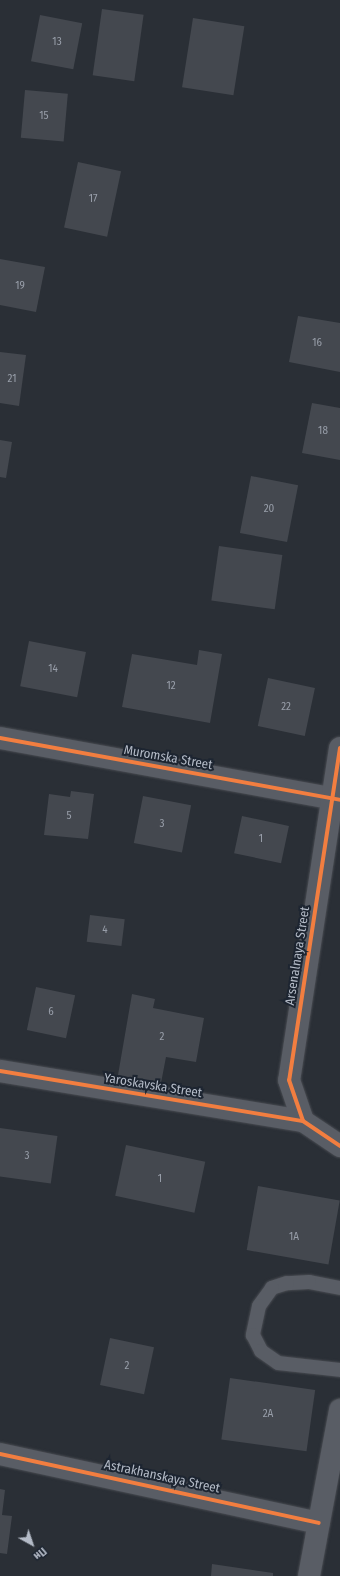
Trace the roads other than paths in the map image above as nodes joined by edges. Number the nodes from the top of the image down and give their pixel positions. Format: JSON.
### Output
{"nodes":[{"id":1,"x":0,"y":738,"type":"edge"},
{"id":2,"x":340,"y":748,"type":"edge"},
{"id":3,"x":336,"y":799,"type":"edge"},
{"id":4,"x":0,"y":1070,"type":"edge"},
{"id":5,"x":303,"y":1121,"type":"junction"},
{"id":6,"x":340,"y":1146,"type":"edge"},
{"id":7,"x":340,"y":1288,"type":"edge"},
{"id":8,"x":340,"y":1370,"type":"edge"},
{"id":9,"x":340,"y":1410,"type":"edge"},
{"id":10,"x":0,"y":1454,"type":"edge"},
{"id":11,"x":319,"y":1523,"type":"junction"},
{"id":12,"x":309,"y":1576,"type":"edge"}],
"edges":[{"from":1,"to":3,"type":"street","name":"Muromska Street"},
{"from":2,"to":3,"type":"street","name":"Arsenalnaya Street"},
{"from":3,"to":5,"type":"street","name":"Arsenalnaya Street"},
{"from":4,"to":5,"type":"street","name":"Yaroskavska Street"},
{"from":5,"to":6,"type":"street"},
{"from":7,"to":8,"type":"lane"},
{"from":9,"to":11,"type":"street"},
{"from":10,"to":11,"type":"street","name":"Astrakhanskaya Street"},
{"from":11,"to":12,"type":"street"}]}
